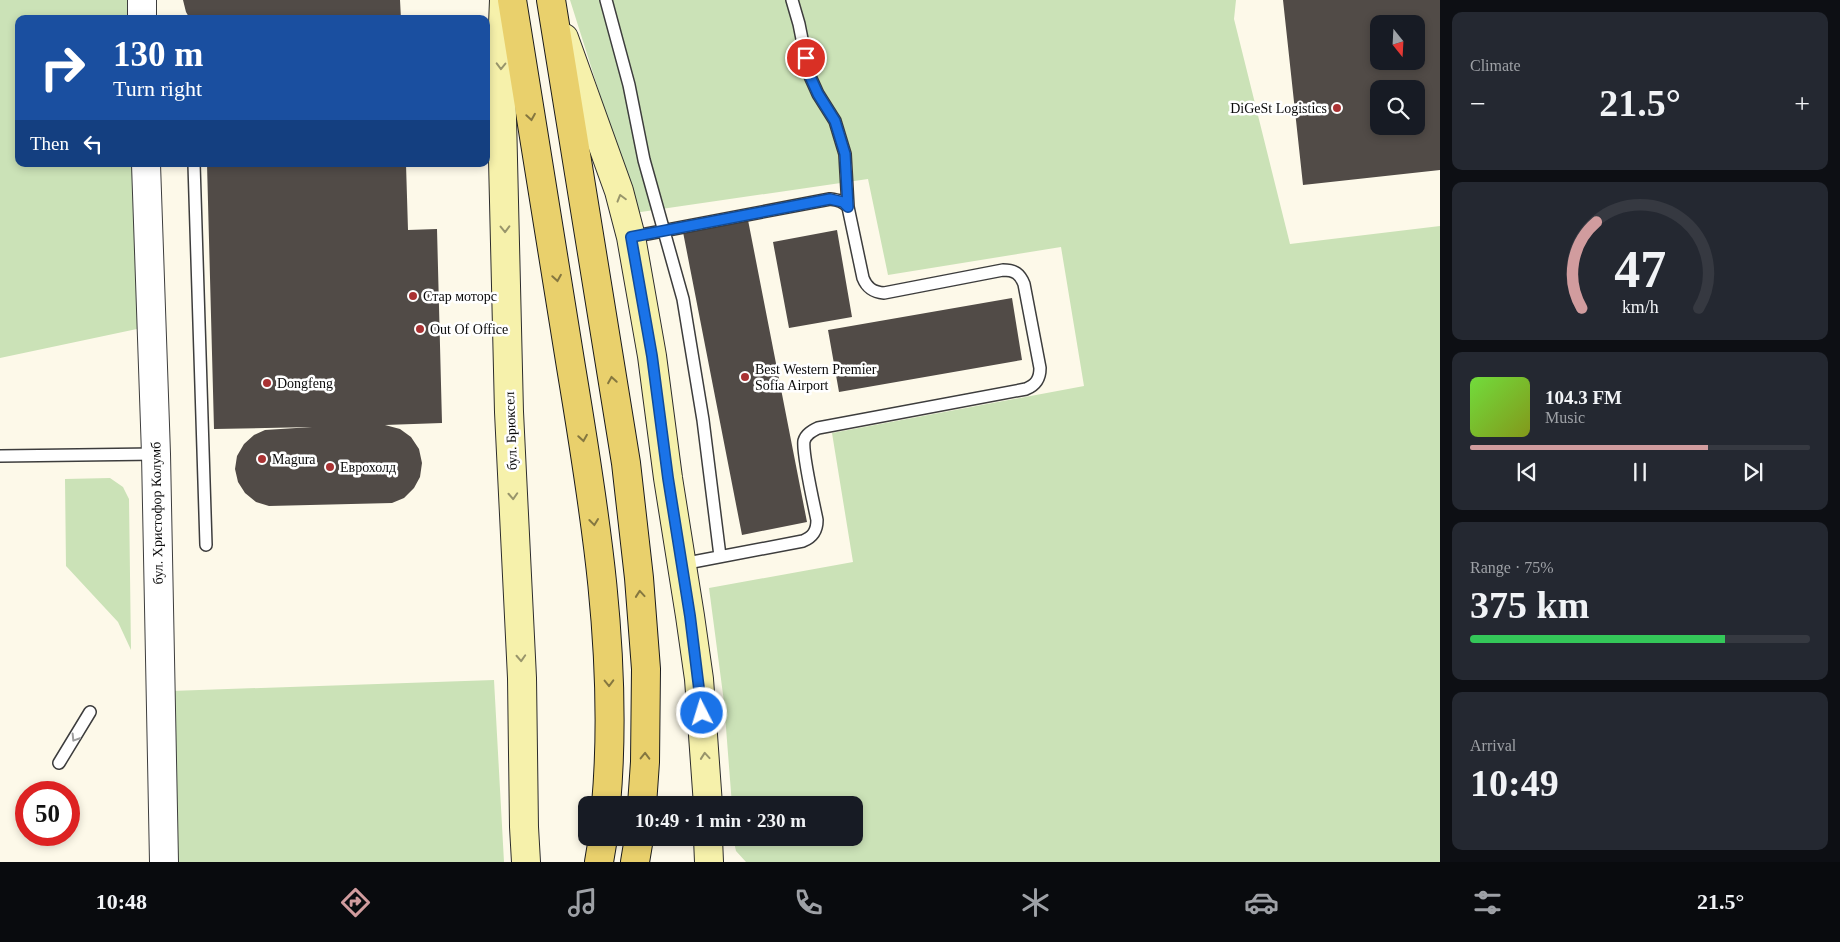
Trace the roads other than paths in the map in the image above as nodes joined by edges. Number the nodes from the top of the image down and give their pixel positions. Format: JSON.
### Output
{"nodes":[{"id":1,"x":142,"y":0,"type":"edge"},
{"id":2,"x":504,"y":0,"type":"edge"},
{"id":3,"x":512,"y":0,"type":"edge"},
{"id":4,"x":551,"y":0,"type":"edge"},
{"id":5,"x":606,"y":0,"type":"edge"},
{"id":6,"x":792,"y":0,"type":"edge"},
{"id":7,"x":142,"y":15,"type":"edge"},
{"id":8,"x":146,"y":167,"type":"edge"},
{"id":9,"x":194,"y":167,"type":"edge"},
{"id":10,"x":848,"y":207,"type":"junction"},
{"id":11,"x":663,"y":231,"type":"junction"},
{"id":12,"x":631,"y":237,"type":"junction"},
{"id":13,"x":156,"y":454,"type":"junction"},
{"id":14,"x":0,"y":456,"type":"edge"},
{"id":15,"x":206,"y":545,"type":"dead end"},
{"id":16,"x":720,"y":556,"type":"junction"},
{"id":17,"x":682,"y":564,"type":"junction"},
{"id":18,"x":90,"y":712,"type":"dead end"},
{"id":19,"x":59,"y":763,"type":"dead end"},
{"id":20,"x":607,"y":796,"type":"edge"},
{"id":21,"x":643,"y":796,"type":"edge"},
{"id":22,"x":707,"y":796,"type":"edge"},
{"id":23,"x":602,"y":846,"type":"edge"},
{"id":24,"x":638,"y":846,"type":"edge"},
{"id":25,"x":708,"y":846,"type":"edge"},
{"id":26,"x":164,"y":862,"type":"edge"},
{"id":27,"x":526,"y":862,"type":"edge"},
{"id":28,"x":599,"y":862,"type":"edge"},
{"id":29,"x":635,"y":862,"type":"edge"},
{"id":30,"x":709,"y":862,"type":"edge"}],
"edges":[{"from":1,"to":7,"type":"street"},
{"from":2,"to":27,"type":"main road","name":"бул. Брюксел","one_way":true},
{"from":3,"to":20,"type":"main road","one_way":true},
{"from":12,"to":4,"type":"main road","one_way":true},
{"from":21,"to":4,"type":"main road","one_way":true},
{"from":5,"to":11,"type":"lane"},
{"from":6,"to":10,"type":"lane"},
{"from":8,"to":13,"type":"street","name":"бул. Христофор Колумб"},
{"from":9,"to":15,"type":"lane"},
{"from":10,"to":11,"type":"lane"},
{"from":10,"to":16,"type":"lane"},
{"from":11,"to":12,"type":"lane"},
{"from":11,"to":16,"type":"lane"},
{"from":12,"to":17,"type":"main road"},
{"from":13,"to":14,"type":"lane"},
{"from":13,"to":26,"type":"street","name":"бул. Христофор Колумб"},
{"from":16,"to":17,"type":"lane"},
{"from":22,"to":17,"type":"main road","one_way":true},
{"from":18,"to":19,"type":"lane","one_way":true},
{"from":23,"to":28,"type":"main road"},
{"from":24,"to":29,"type":"main road"},
{"from":25,"to":30,"type":"main road"}]}
